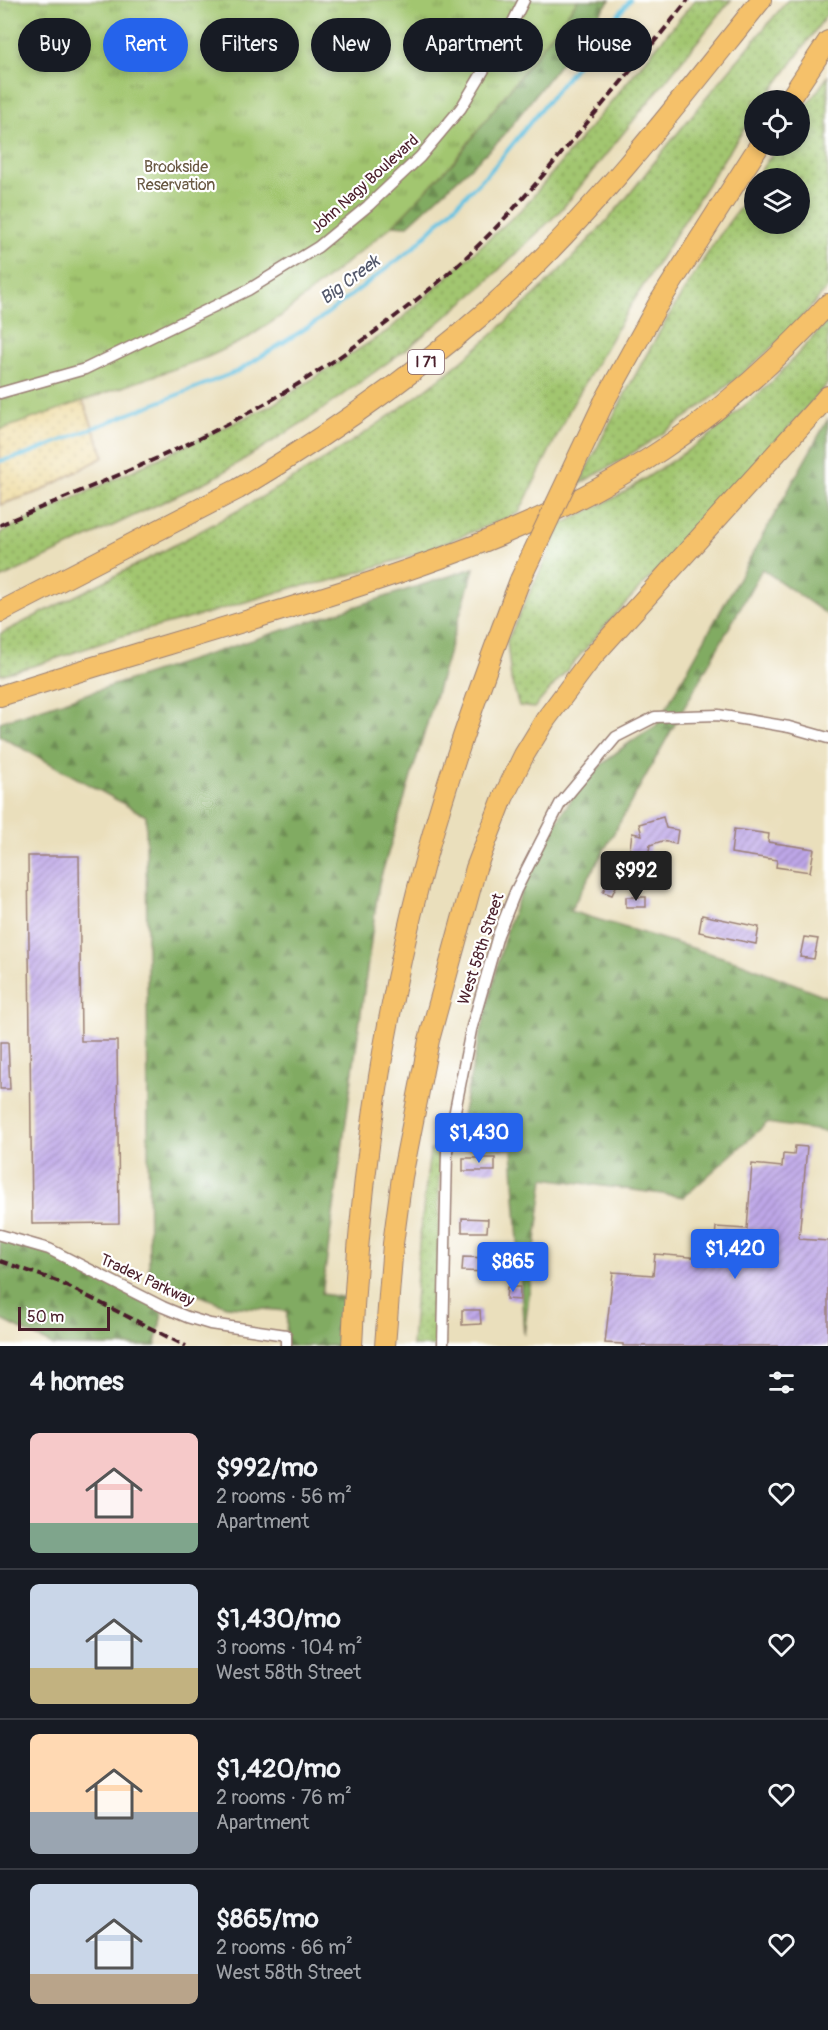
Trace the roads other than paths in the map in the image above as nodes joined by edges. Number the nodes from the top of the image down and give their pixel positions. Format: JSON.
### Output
{"nodes":[{"id":1,"x":524,"y":0,"type":"edge"},
{"id":2,"x":761,"y":0,"type":"edge"},
{"id":3,"x":828,"y":41,"type":"edge"},
{"id":4,"x":796,"y":90,"type":"edge"},
{"id":5,"x":753,"y":156,"type":"edge"},
{"id":6,"x":828,"y":304,"type":"edge"},
{"id":7,"x":0,"y":393,"type":"edge"},
{"id":8,"x":828,"y":396,"type":"edge"},
{"id":9,"x":0,"y":612,"type":"edge"},
{"id":10,"x":0,"y":696,"type":"edge"},
{"id":11,"x":828,"y":738,"type":"edge"},
{"id":12,"x":0,"y":1235,"type":"edge"},
{"id":13,"x":286,"y":1340,"type":"edge"},
{"id":14,"x":352,"y":1346,"type":"edge"},
{"id":15,"x":385,"y":1346,"type":"edge"},
{"id":16,"x":443,"y":1346,"type":"edge"}],
"edges":[{"from":1,"to":7,"type":"street","name":"John Nagy Boulevard"},
{"from":2,"to":9,"type":"highway","number":"I 71"},
{"from":3,"to":4,"type":"highway"},
{"from":5,"to":14,"type":"highway","bridge":true},
{"from":6,"to":10,"type":"highway"},
{"from":8,"to":15,"type":"highway"},
{"from":11,"to":16,"type":"street","name":"West 58th Street"},
{"from":12,"to":13,"type":"street","name":"Tradex Parkway"}]}
